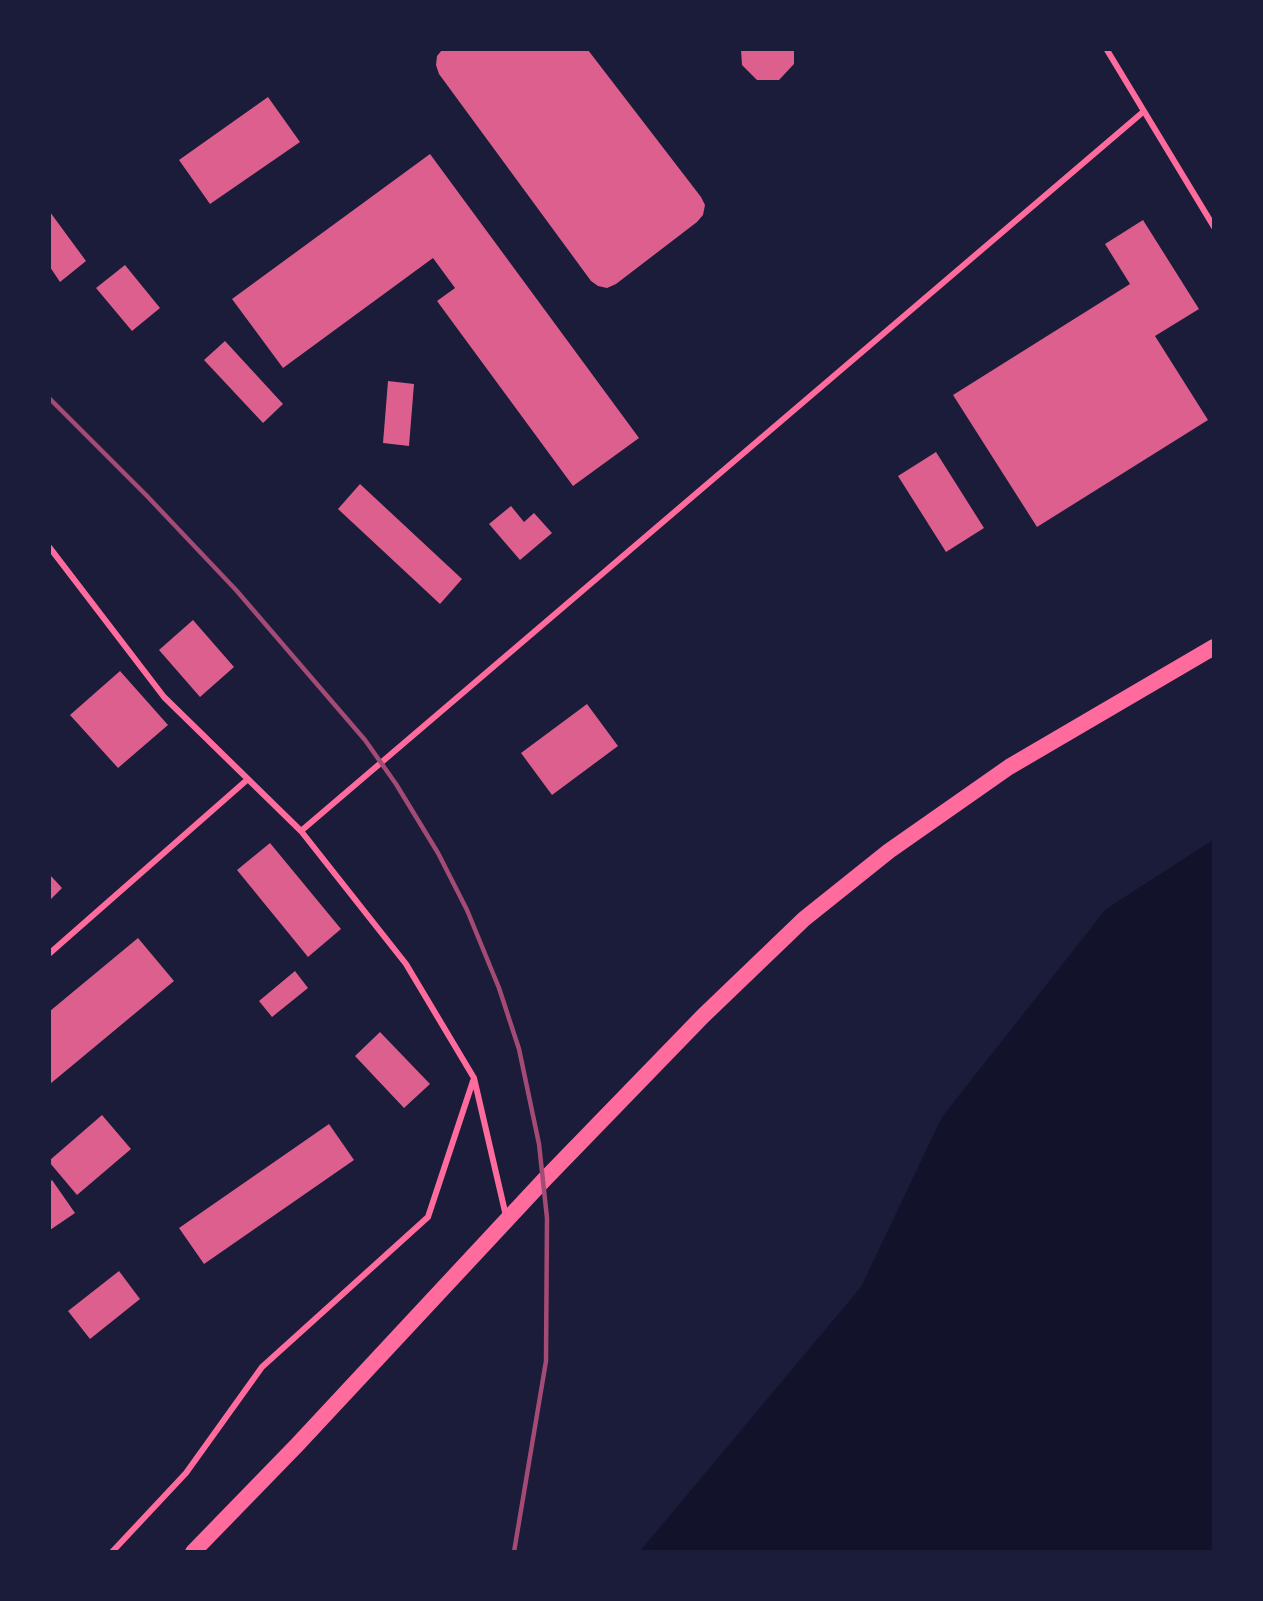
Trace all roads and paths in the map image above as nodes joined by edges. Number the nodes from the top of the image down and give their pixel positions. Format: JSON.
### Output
{"nodes":[{"id":1,"x":1107,"y":50,"type":"edge"},
{"id":2,"x":1143,"y":112,"type":"junction"},
{"id":3,"x":1214,"y":227,"type":"edge"},
{"id":4,"x":50,"y":548,"type":"edge"},
{"id":5,"x":1214,"y":647,"type":"edge"},
{"id":6,"x":248,"y":779,"type":"junction"},
{"id":7,"x":301,"y":831,"type":"junction"},
{"id":8,"x":50,"y":953,"type":"edge"},
{"id":9,"x":474,"y":1078,"type":"junction"},
{"id":10,"x":507,"y":1219,"type":"junction"},
{"id":11,"x":112,"y":1551,"type":"edge"},
{"id":12,"x":193,"y":1551,"type":"edge"}],
"edges":[{"from":1,"to":2,"type":"street"},
{"from":2,"to":3,"type":"street"},
{"from":2,"to":7,"type":"street"},
{"from":4,"to":6,"type":"street"},
{"from":5,"to":10,"type":"highway"},
{"from":6,"to":7,"type":"street"},
{"from":6,"to":8,"type":"street"},
{"from":7,"to":9,"type":"street"},
{"from":9,"to":10,"type":"street"},
{"from":9,"to":11,"type":"street"},
{"from":10,"to":12,"type":"highway"}]}
